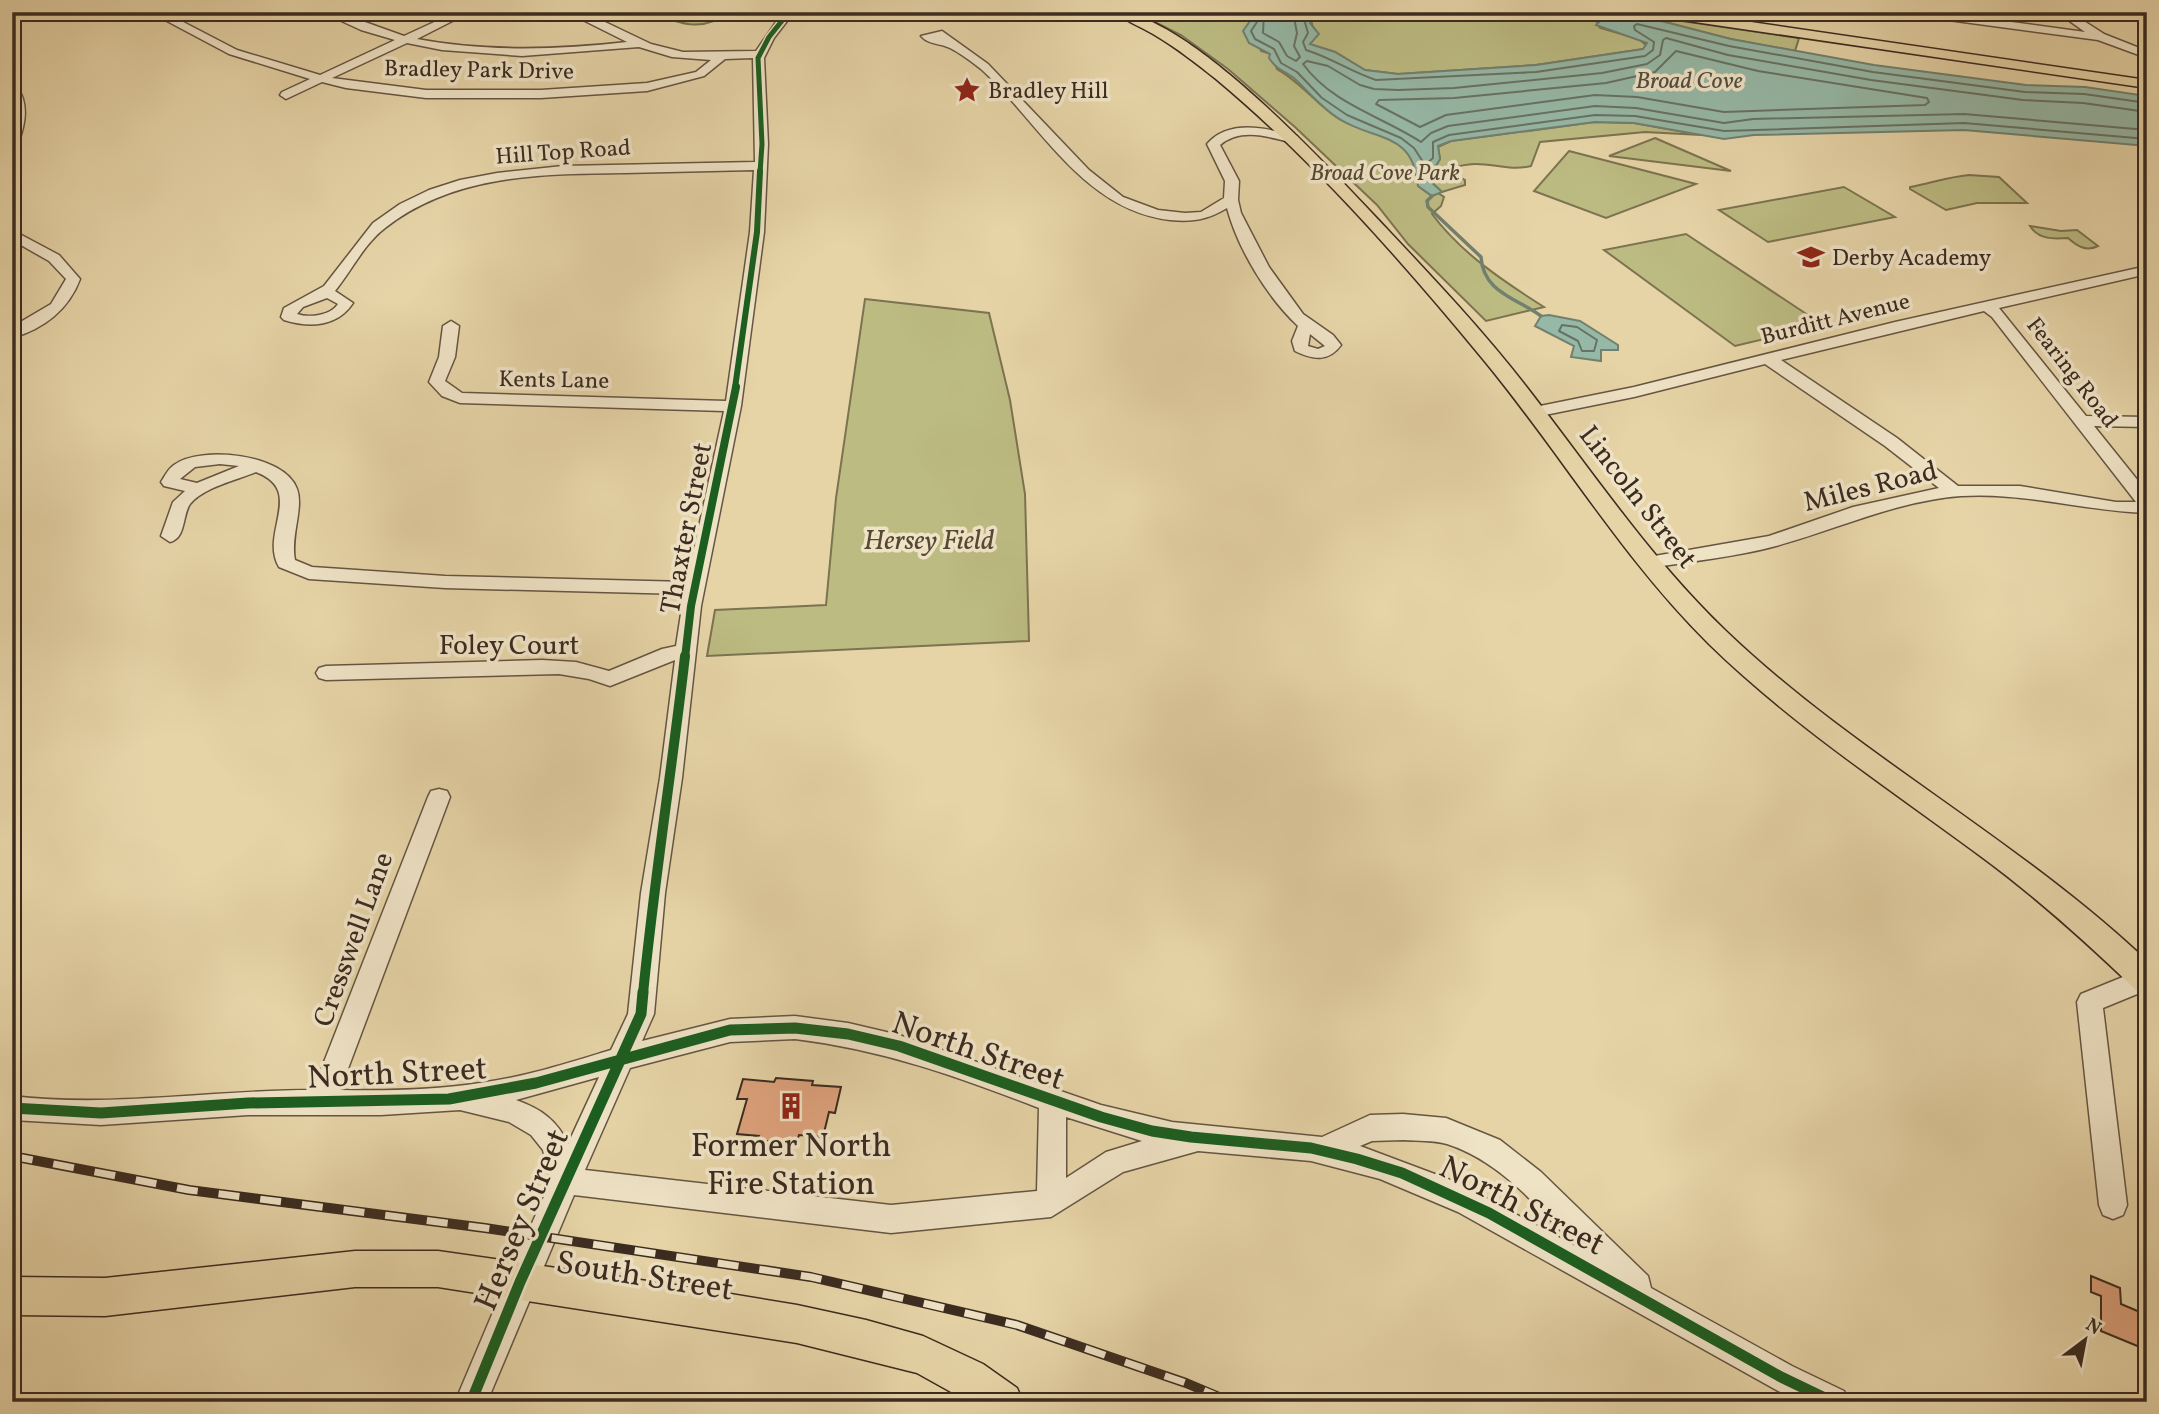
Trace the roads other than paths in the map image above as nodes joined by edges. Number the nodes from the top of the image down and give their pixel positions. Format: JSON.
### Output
{"nodes":[{"id":1,"x":155,"y":12,"type":"edge"},
{"id":2,"x":327,"y":12,"type":"edge"},
{"id":3,"x":465,"y":12,"type":"edge"},
{"id":4,"x":515,"y":12,"type":"edge"},
{"id":5,"x":789,"y":12,"type":"edge"},
{"id":6,"x":1121,"y":12,"type":"edge"},
{"id":7,"x":1654,"y":12,"type":"edge"},
{"id":8,"x":1911,"y":12,"type":"edge"},
{"id":9,"x":2062,"y":12,"type":"edge"},
{"id":10,"x":578,"y":13,"type":"edge"},
{"id":11,"x":2102,"y":37,"type":"junction"},
{"id":12,"x":402,"y":41,"type":"junction"},
{"id":13,"x":643,"y":43,"type":"junction"},
{"id":14,"x":953,"y":45,"type":"dead end"},
{"id":15,"x":760,"y":54,"type":"junction"},
{"id":16,"x":724,"y":55,"type":"junction"},
{"id":17,"x":2147,"y":55,"type":"edge"},
{"id":18,"x":320,"y":79,"type":"junction"},
{"id":19,"x":2147,"y":84,"type":"edge"},
{"id":20,"x":13,"y":89,"type":"edge"},
{"id":21,"x":286,"y":95,"type":"dead end"},
{"id":22,"x":1267,"y":116,"type":"junction"},
{"id":23,"x":1242,"y":131,"type":"junction"},
{"id":24,"x":1293,"y":139,"type":"junction"},
{"id":25,"x":12,"y":145,"type":"edge"},
{"id":26,"x":761,"y":166,"type":"junction"},
{"id":27,"x":1231,"y":200,"type":"junction"},
{"id":28,"x":1203,"y":216,"type":"junction"},
{"id":29,"x":1239,"y":226,"type":"junction"},
{"id":30,"x":12,"y":234,"type":"edge"},
{"id":31,"x":2147,"y":270,"type":"edge"},
{"id":32,"x":327,"y":292,"type":"dead end"},
{"id":33,"x":1986,"y":306,"type":"junction"},
{"id":34,"x":451,"y":326,"type":"dead end"},
{"id":35,"x":1306,"y":326,"type":"dead end"},
{"id":36,"x":12,"y":334,"type":"edge"},
{"id":37,"x":1767,"y":358,"type":"junction"},
{"id":38,"x":733,"y":406,"type":"junction"},
{"id":39,"x":1535,"y":412,"type":"junction"},
{"id":40,"x":2082,"y":421,"type":"junction"},
{"id":41,"x":2147,"y":422,"type":"edge"},
{"id":42,"x":258,"y":465,"type":"junction"},
{"id":43,"x":198,"y":489,"type":"junction"},
{"id":44,"x":1955,"y":492,"type":"junction"},
{"id":45,"x":2147,"y":506,"type":"edge"},
{"id":46,"x":170,"y":537,"type":"dead end"},
{"id":47,"x":1650,"y":562,"type":"junction"},
{"id":48,"x":695,"y":588,"type":"junction"},
{"id":49,"x":686,"y":652,"type":"junction"},
{"id":50,"x":326,"y":673,"type":"dead end"},
{"id":51,"x":439,"y":797,"type":"dead end"},
{"id":52,"x":2146,"y":980,"type":"edge"},
{"id":53,"x":619,"y":1058,"type":"junction"},
{"id":54,"x":450,"y":1098,"type":"junction"},
{"id":55,"x":322,"y":1102,"type":"junction"},
{"id":56,"x":1053,"y":1102,"type":"junction"},
{"id":57,"x":12,"y":1108,"type":"edge"},
{"id":58,"x":1206,"y":1137,"type":"junction"},
{"id":59,"x":1323,"y":1151,"type":"junction"},
{"id":60,"x":565,"y":1181,"type":"junction"},
{"id":61,"x":1051,"y":1203,"type":"junction"},
{"id":62,"x":2113,"y":1205,"type":"dead end"},
{"id":63,"x":520,"y":1282,"type":"junction"},
{"id":64,"x":12,"y":1296,"type":"edge"},
{"id":65,"x":1656,"y":1306,"type":"junction"},
{"id":66,"x":471,"y":1402,"type":"edge"},
{"id":67,"x":1003,"y":1402,"type":"edge"},
{"id":68,"x":1833,"y":1402,"type":"edge"}],
"edges":[{"from":1,"to":18,"type":"street","name":"Bradley Park Drive"},
{"from":2,"to":12,"type":"street"},
{"from":3,"to":12,"type":"street"},
{"from":4,"to":10,"type":"street"},
{"from":5,"to":15,"type":"street","name":"Thaxter Street"},
{"from":6,"to":22,"type":"main road","name":"Lincoln Street"},
{"from":7,"to":19,"type":"main road"},
{"from":8,"to":11,"type":"street"},
{"from":9,"to":11,"type":"street"},
{"from":10,"to":13,"type":"street"},
{"from":11,"to":17,"type":"street"},
{"from":12,"to":13,"type":"street"},
{"from":12,"to":18,"type":"street"},
{"from":13,"to":16,"type":"street"},
{"from":14,"to":28,"type":"street"},
{"from":15,"to":16,"type":"street"},
{"from":15,"to":26,"type":"street","name":"Thaxter Street"},
{"from":16,"to":18,"type":"street","name":"Bradley Park Drive"},
{"from":18,"to":21,"type":"street"},
{"from":20,"to":25,"type":"street"},
{"from":22,"to":23,"type":"street"},
{"from":22,"to":24,"type":"main road","name":"Lincoln Street"},
{"from":23,"to":24,"type":"street"},
{"from":23,"to":27,"type":"street"},
{"from":24,"to":39,"type":"main road","name":"Lincoln Street"},
{"from":26,"to":32,"type":"street","name":"Hill Top Road"},
{"from":26,"to":38,"type":"street","name":"Thaxter Street"},
{"from":27,"to":28,"type":"street"},
{"from":27,"to":29,"type":"street"},
{"from":28,"to":29,"type":"street"},
{"from":29,"to":35,"type":"street"},
{"from":30,"to":36,"type":"street"},
{"from":31,"to":33,"type":"street","name":"Burditt Avenue"},
{"from":33,"to":37,"type":"street","name":"Burditt Avenue"},
{"from":33,"to":40,"type":"street","name":"Fearing Road"},
{"from":34,"to":38,"type":"street","name":"Kents Lane"},
{"from":37,"to":39,"type":"street","name":"Burditt Avenue"},
{"from":37,"to":44,"type":"street"},
{"from":38,"to":48,"type":"street","name":"Thaxter Street"},
{"from":39,"to":47,"type":"main road","name":"Lincoln Street"},
{"from":40,"to":41,"type":"street"},
{"from":40,"to":45,"type":"street","name":"Fearing Road"},
{"from":42,"to":43,"type":"street"},
{"from":42,"to":43,"type":"street"},
{"from":42,"to":48,"type":"street"},
{"from":43,"to":46,"type":"street"},
{"from":44,"to":45,"type":"street","name":"Miles Road"},
{"from":44,"to":47,"type":"street","name":"Miles Road"},
{"from":47,"to":52,"type":"main road","name":"Lincoln Street"},
{"from":48,"to":49,"type":"street","name":"Thaxter Street"},
{"from":49,"to":50,"type":"street","name":"Foley Court"},
{"from":49,"to":53,"type":"street","name":"Thaxter Street"},
{"from":51,"to":55,"type":"street","name":"Cresswell Lane"},
{"from":52,"to":62,"type":"street"},
{"from":53,"to":54,"type":"street","name":"North Street"},
{"from":53,"to":56,"type":"street","name":"North Street"},
{"from":53,"to":60,"type":"street","name":"Hersey Street"},
{"from":54,"to":55,"type":"street","name":"North Street"},
{"from":54,"to":60,"type":"street"},
{"from":55,"to":57,"type":"street","name":"North Street"},
{"from":56,"to":58,"type":"street","name":"North Street"},
{"from":56,"to":61,"type":"street"},
{"from":58,"to":59,"type":"street","name":"North Street"},
{"from":58,"to":61,"type":"street"},
{"from":59,"to":65,"type":"street","name":"North Street"},
{"from":59,"to":65,"type":"street"},
{"from":60,"to":61,"type":"street"},
{"from":60,"to":63,"type":"street","name":"Hersey Street"},
{"from":63,"to":64,"type":"main road","name":"South Street"},
{"from":63,"to":66,"type":"street","name":"Hersey Street"},
{"from":63,"to":67,"type":"main road","name":"South Street"},
{"from":65,"to":68,"type":"street","name":"North Street"}]}
